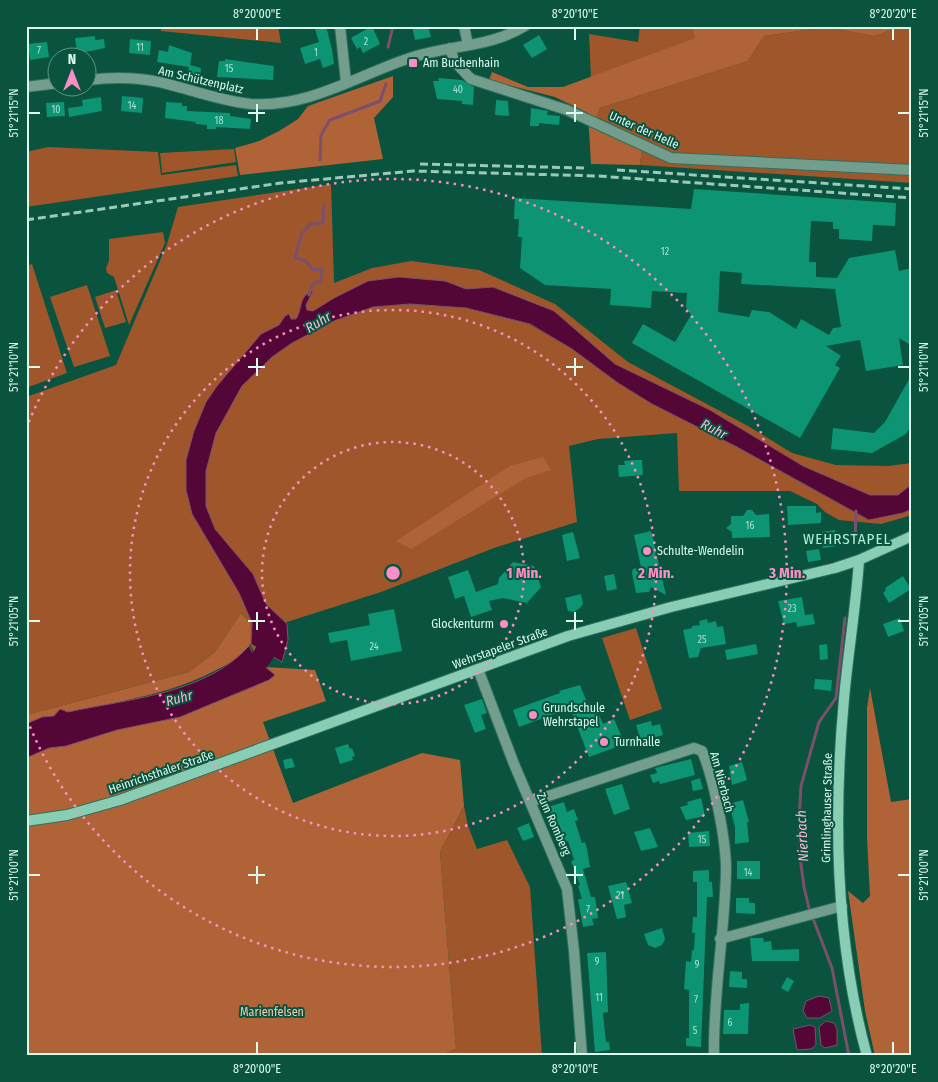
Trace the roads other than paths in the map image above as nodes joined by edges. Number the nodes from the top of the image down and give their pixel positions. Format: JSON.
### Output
{"nodes":[{"id":1,"x":340,"y":26,"type":"edge"},
{"id":2,"x":464,"y":26,"type":"edge"},
{"id":3,"x":526,"y":26,"type":"edge"},
{"id":4,"x":468,"y":45,"type":"junction"},
{"id":5,"x":450,"y":48,"type":"junction"},
{"id":6,"x":98,"y":79,"type":"edge"},
{"id":7,"x":346,"y":82,"type":"junction"},
{"id":8,"x":48,"y":84,"type":"edge"},
{"id":9,"x":26,"y":86,"type":"edge"},
{"id":10,"x":912,"y":170,"type":"edge"},
{"id":11,"x":912,"y":536,"type":"edge"},
{"id":12,"x":860,"y":560,"type":"junction"},
{"id":13,"x":478,"y":669,"type":"junction"},
{"id":14,"x":300,"y":735,"type":"joint"},
{"id":15,"x":530,"y":802,"type":"junction"},
{"id":16,"x":26,"y":821,"type":"edge"},
{"id":17,"x":842,"y":906,"type":"junction"},
{"id":18,"x":720,"y":939,"type":"junction"},
{"id":19,"x":582,"y":1056,"type":"edge"},
{"id":20,"x":714,"y":1056,"type":"edge"},
{"id":21,"x":867,"y":1056,"type":"edge"}],
"edges":[{"from":1,"to":7,"type":"street"},
{"from":2,"to":4,"type":"street"},
{"from":3,"to":4,"type":"street","name":"Am Schützenplatz"},
{"from":4,"to":5,"type":"street","name":"Am Schützenplatz"},
{"from":5,"to":7,"type":"street","name":"Am Schützenplatz"},
{"from":5,"to":10,"type":"street","name":"Unter der Helle"},
{"from":6,"to":7,"type":"street","name":"Am Schützenplatz"},
{"from":8,"to":9,"type":"street"},
{"from":11,"to":12,"type":"main road","name":"Wehrstapeler Straße"},
{"from":12,"to":13,"type":"main road","name":"Wehrstapeler Straße"},
{"from":12,"to":17,"type":"main road","name":"Grimlinghauser Straße"},
{"from":13,"to":14,"type":"main road","name":"Wehrstapeler Straße"},
{"from":13,"to":15,"type":"street","name":"Zum Romberg"},
{"from":14,"to":16,"type":"main road","name":"Heinrichsthaler Straße"},
{"from":15,"to":18,"type":"street","name":"Am Nierbach"},
{"from":15,"to":19,"type":"street","name":"Zum Romberg"},
{"from":17,"to":18,"type":"street"},
{"from":17,"to":21,"type":"main road","name":"Grimlinghauser Straße"},
{"from":18,"to":20,"type":"street","name":"Am Nierbach"}]}
